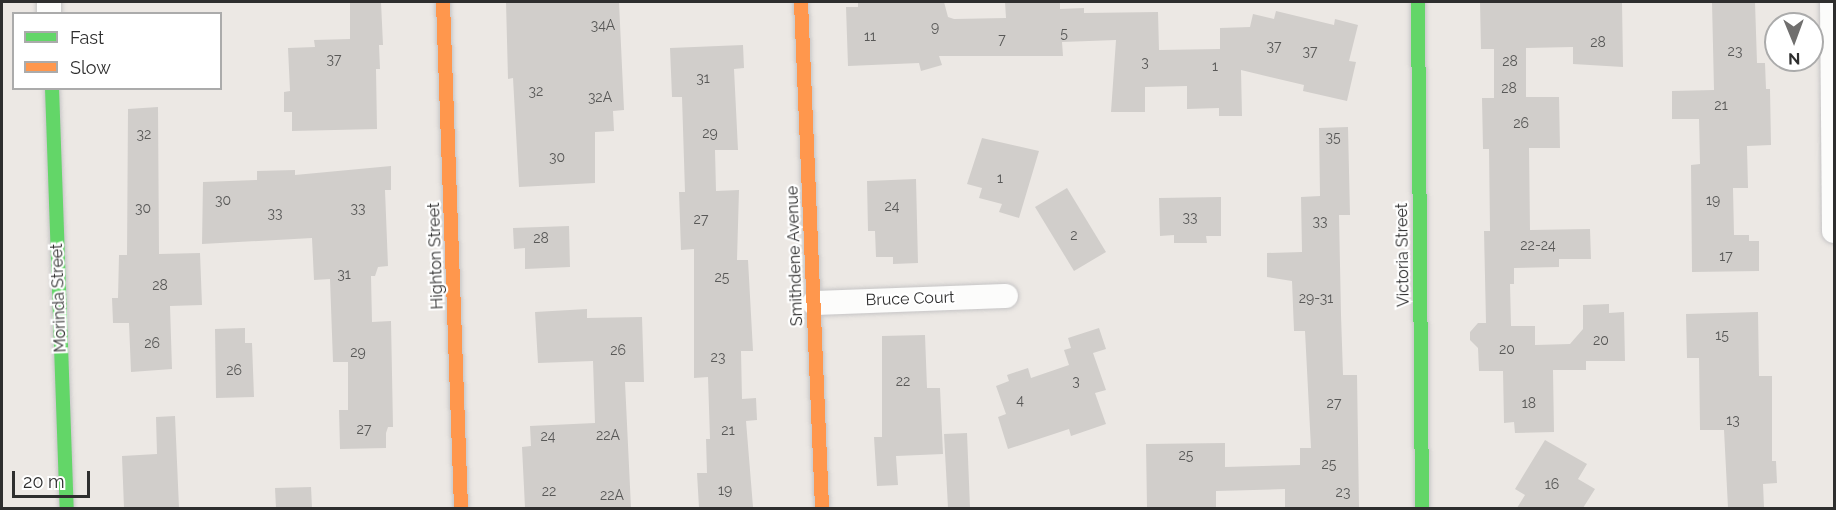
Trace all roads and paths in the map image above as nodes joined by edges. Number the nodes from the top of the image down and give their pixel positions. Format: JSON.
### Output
{"nodes":[{"id":1,"x":443,"y":2,"type":"edge"},
{"id":2,"x":801,"y":2,"type":"edge"},
{"id":3,"x":1418,"y":2,"type":"edge"},
{"id":4,"x":1832,"y":2,"type":"edge"},
{"id":5,"x":52,"y":90,"type":"edge"},
{"id":6,"x":1834,"y":231,"type":"edge"},
{"id":7,"x":1006,"y":296,"type":"dead end"},
{"id":8,"x":814,"y":303,"type":"junction"},
{"id":9,"x":67,"y":508,"type":"edge"},
{"id":10,"x":461,"y":508,"type":"edge"},
{"id":11,"x":822,"y":508,"type":"edge"},
{"id":12,"x":1422,"y":508,"type":"edge"}],
"edges":[{"from":1,"to":10,"type":"street","name":"Highton Street"},
{"from":2,"to":8,"type":"street","name":"Smithdene Avenue"},
{"from":3,"to":12,"type":"street","name":"Victoria Street"},
{"from":4,"to":6,"type":"street"},
{"from":5,"to":9,"type":"street","name":"Morinda Street"},
{"from":7,"to":8,"type":"street","name":"Bruce Court"},
{"from":8,"to":11,"type":"street","name":"Smithdene Avenue"}]}
